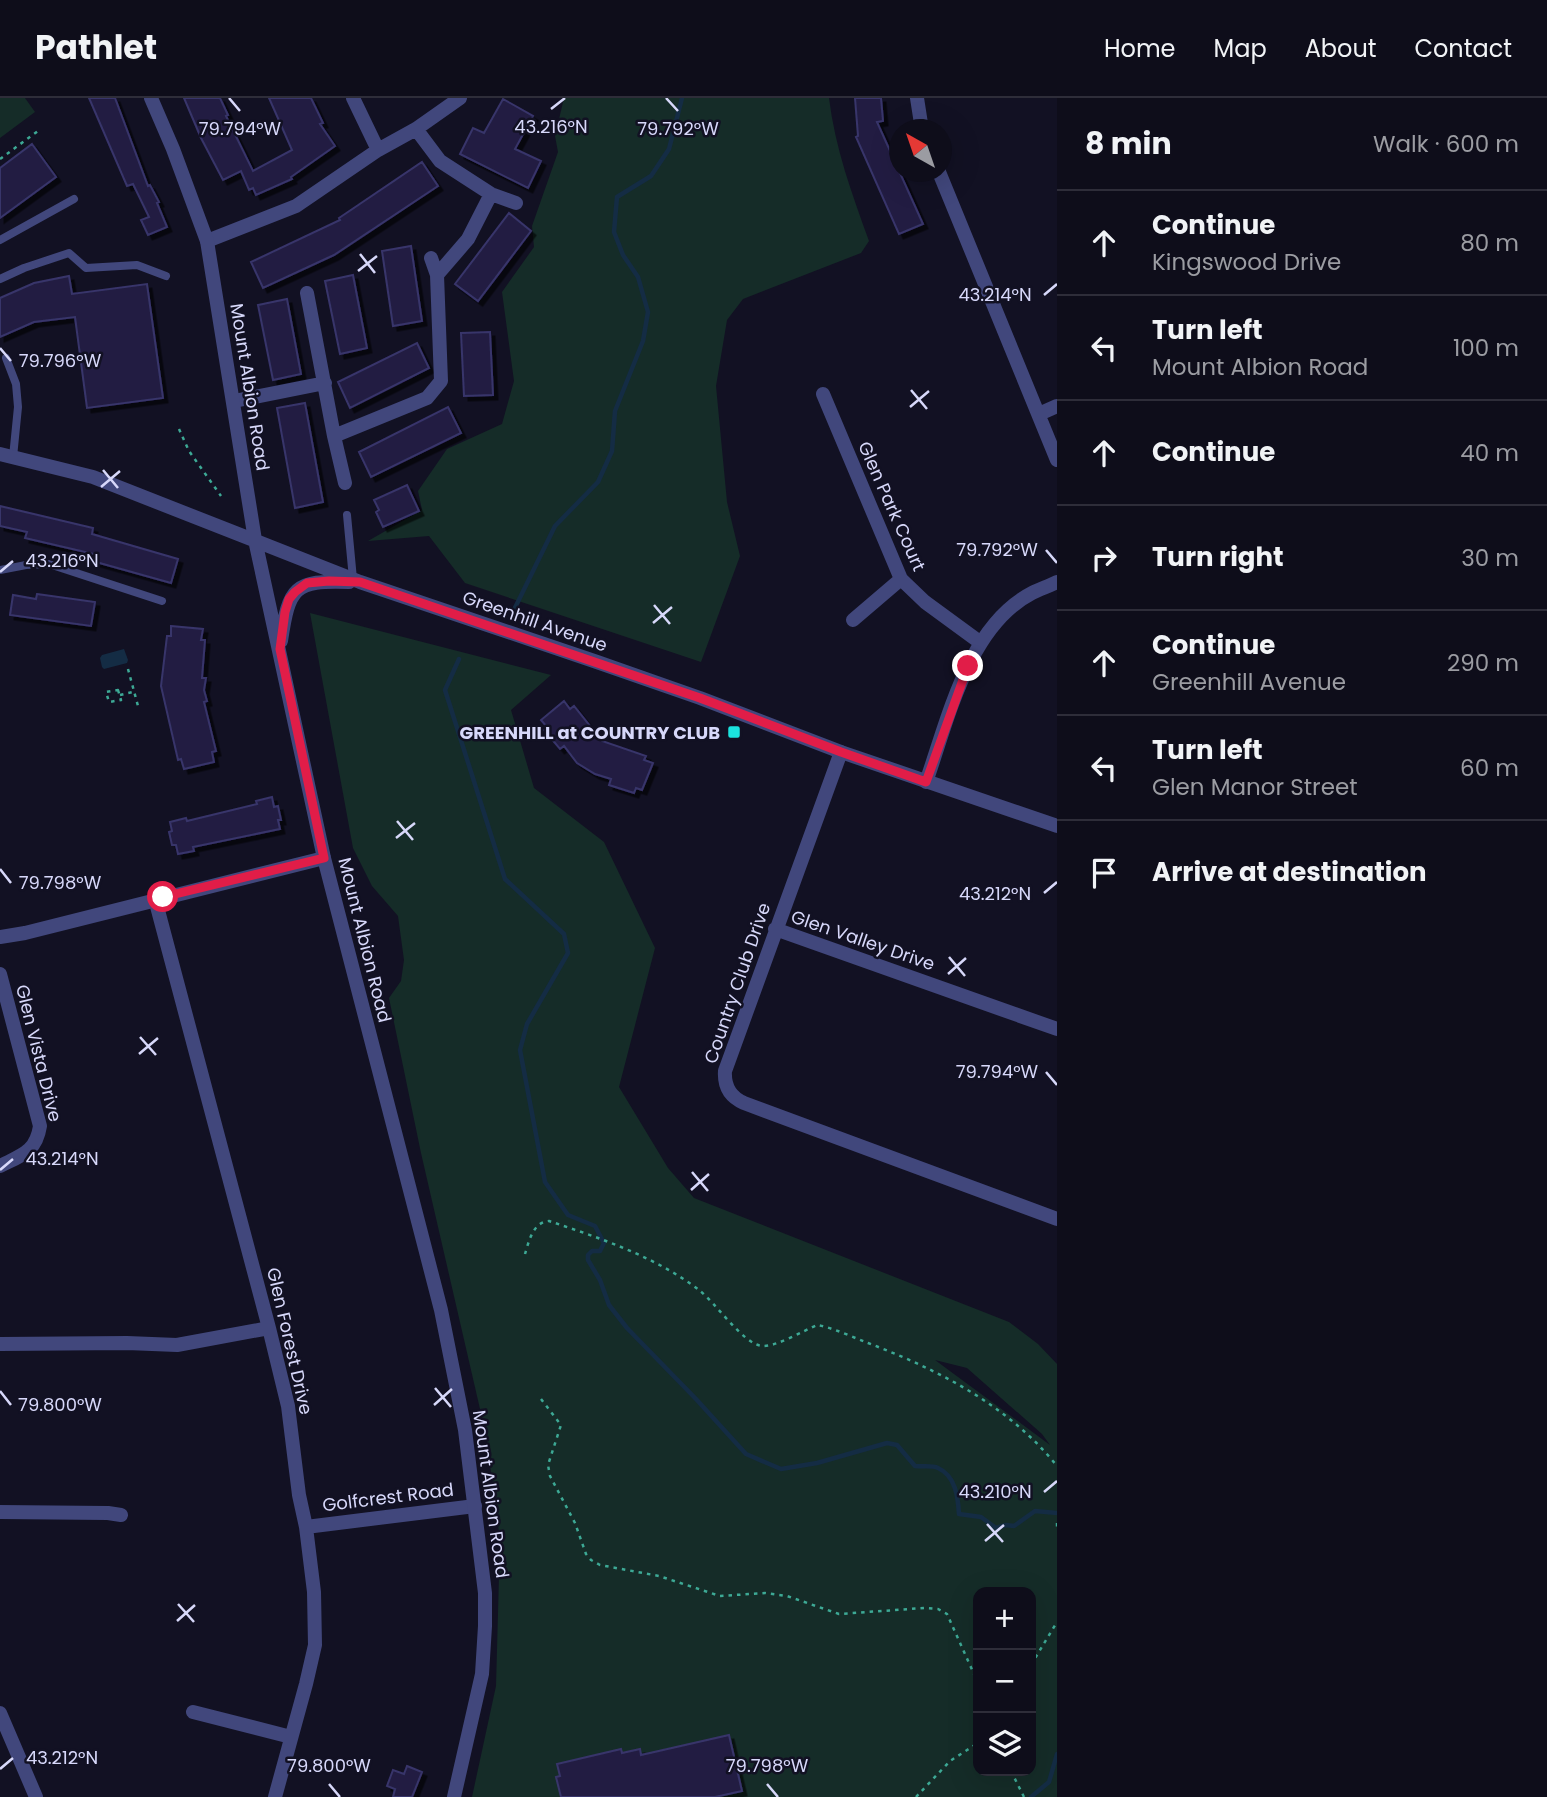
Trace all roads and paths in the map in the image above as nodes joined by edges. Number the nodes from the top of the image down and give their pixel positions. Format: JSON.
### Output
{"nodes":[{"id":1,"x":151,"y":98,"type":"edge"},
{"id":2,"x":353,"y":98,"type":"edge"},
{"id":3,"x":460,"y":98,"type":"edge"},
{"id":4,"x":917,"y":98,"type":"edge"},
{"id":5,"x":920,"y":119,"type":"edge"},
{"id":6,"x":416,"y":129,"type":"junction"},
{"id":7,"x":38,"y":131,"type":"dead end"},
{"id":8,"x":378,"y":150,"type":"junction"},
{"id":9,"x":0,"y":159,"type":"edge"},
{"id":10,"x":943,"y":182,"type":"edge"},
{"id":11,"x":491,"y":194,"type":"junction"},
{"id":12,"x":74,"y":199,"type":"dead end"},
{"id":13,"x":516,"y":203,"type":"dead end"},
{"id":14,"x":0,"y":240,"type":"edge"},
{"id":15,"x":207,"y":241,"type":"junction"},
{"id":16,"x":431,"y":258,"type":"dead end"},
{"id":17,"x":437,"y":275,"type":"junction"},
{"id":18,"x":166,"y":276,"type":"dead end"},
{"id":19,"x":0,"y":279,"type":"edge"},
{"id":20,"x":307,"y":293,"type":"dead end"},
{"id":21,"x":6,"y":358,"type":"dead end"},
{"id":22,"x":325,"y":383,"type":"junction"},
{"id":23,"x":823,"y":394,"type":"dead end"},
{"id":24,"x":234,"y":401,"type":"junction"},
{"id":25,"x":1057,"y":406,"type":"edge"},
{"id":26,"x":1039,"y":414,"type":"junction"},
{"id":27,"x":179,"y":429,"type":"dead end"},
{"id":28,"x":334,"y":436,"type":"junction"},
{"id":29,"x":7,"y":455,"type":"edge"},
{"id":30,"x":1057,"y":460,"type":"edge"},
{"id":31,"x":345,"y":483,"type":"dead end"},
{"id":32,"x":221,"y":496,"type":"dead end"},
{"id":33,"x":347,"y":515,"type":"dead end"},
{"id":34,"x":255,"y":540,"type":"junction"},
{"id":35,"x":0,"y":570,"type":"edge"},
{"id":36,"x":901,"y":579,"type":"junction"},
{"id":37,"x":357,"y":581,"type":"junction"},
{"id":38,"x":1057,"y":582,"type":"edge"},
{"id":39,"x":162,"y":601,"type":"dead end"},
{"id":40,"x":853,"y":620,"type":"dead end"},
{"id":41,"x":981,"y":643,"type":"junction"},
{"id":42,"x":280,"y":649,"type":"junction"},
{"id":43,"x":128,"y":669,"type":"dead end"},
{"id":44,"x":134,"y":692,"type":"junction"},
{"id":45,"x":120,"y":695,"type":"junction"},
{"id":46,"x":138,"y":706,"type":"dead end"},
{"id":47,"x":841,"y":752,"type":"junction"},
{"id":48,"x":926,"y":782,"type":"junction"},
{"id":49,"x":1057,"y":826,"type":"edge"},
{"id":50,"x":324,"y":858,"type":"junction"},
{"id":51,"x":155,"y":900,"type":"junction"},
{"id":52,"x":775,"y":929,"type":"junction"},
{"id":53,"x":0,"y":937,"type":"edge"},
{"id":54,"x":0,"y":974,"type":"edge"},
{"id":55,"x":1057,"y":1029,"type":"edge"},
{"id":56,"x":0,"y":1166,"type":"edge"},
{"id":57,"x":1057,"y":1219,"type":"edge"},
{"id":58,"x":525,"y":1254,"type":"dead end"},
{"id":59,"x":269,"y":1328,"type":"junction"},
{"id":60,"x":0,"y":1344,"type":"edge"},
{"id":61,"x":541,"y":1399,"type":"dead end"},
{"id":62,"x":1057,"y":1466,"type":"edge"},
{"id":63,"x":475,"y":1506,"type":"junction"},
{"id":64,"x":0,"y":1512,"type":"edge"},
{"id":65,"x":121,"y":1515,"type":"dead end"},
{"id":66,"x":1057,"y":1523,"type":"edge"},
{"id":67,"x":306,"y":1527,"type":"junction"},
{"id":68,"x":1057,"y":1529,"type":"edge"},
{"id":69,"x":1057,"y":1622,"type":"edge"},
{"id":70,"x":1036,"y":1657,"type":"edge"},
{"id":71,"x":973,"y":1672,"type":"edge"},
{"id":72,"x":193,"y":1712,"type":"dead end"},
{"id":73,"x":0,"y":1713,"type":"edge"},
{"id":74,"x":291,"y":1737,"type":"junction"},
{"id":75,"x":973,"y":1747,"type":"edge"},
{"id":76,"x":1013,"y":1776,"type":"edge"},
{"id":77,"x":36,"y":1797,"type":"edge"},
{"id":78,"x":275,"y":1797,"type":"edge"},
{"id":79,"x":454,"y":1797,"type":"edge"},
{"id":80,"x":916,"y":1797,"type":"edge"},
{"id":81,"x":1024,"y":1797,"type":"edge"}],
"edges":[{"from":1,"to":15,"type":"street","name":"Mount Albion Road"},
{"from":2,"to":8,"type":"street"},
{"from":3,"to":6,"type":"street"},
{"from":4,"to":5,"type":"street"},
{"from":6,"to":8,"type":"street"},
{"from":6,"to":11,"type":"street"},
{"from":7,"to":9,"type":"path"},
{"from":8,"to":15,"type":"street"},
{"from":10,"to":26,"type":"street"},
{"from":11,"to":13,"type":"street"},
{"from":11,"to":17,"type":"street"},
{"from":12,"to":14,"type":"lane"},
{"from":15,"to":24,"type":"street","name":"Mount Albion Road"},
{"from":16,"to":17,"type":"street"},
{"from":17,"to":28,"type":"street"},
{"from":18,"to":19,"type":"lane"},
{"from":20,"to":22,"type":"street"},
{"from":21,"to":29,"type":"lane"},
{"from":22,"to":24,"type":"street"},
{"from":22,"to":28,"type":"street"},
{"from":23,"to":36,"type":"street","name":"Glen Park Court"},
{"from":24,"to":34,"type":"street","name":"Mount Albion Road"},
{"from":25,"to":26,"type":"street"},
{"from":26,"to":30,"type":"street"},
{"from":27,"to":32,"type":"path"},
{"from":28,"to":31,"type":"street"},
{"from":29,"to":34,"type":"street","name":"Greenhill Avenue"},
{"from":33,"to":37,"type":"lane"},
{"from":34,"to":37,"type":"street","name":"Greenhill Avenue"},
{"from":34,"to":42,"type":"street","name":"Mount Albion Road"},
{"from":35,"to":39,"type":"lane"},
{"from":36,"to":40,"type":"street"},
{"from":36,"to":41,"type":"street","name":"Glen Park Court"},
{"from":37,"to":42,"type":"street"},
{"from":37,"to":47,"type":"street","name":"Greenhill Avenue"},
{"from":38,"to":41,"type":"street"},
{"from":41,"to":48,"type":"street"},
{"from":42,"to":50,"type":"street","name":"Mount Albion Road"},
{"from":43,"to":44,"type":"path"},
{"from":44,"to":45,"type":"path"},
{"from":44,"to":46,"type":"path"},
{"from":45,"to":45,"type":"path"},
{"from":47,"to":48,"type":"street","name":"Greenhill Avenue"},
{"from":47,"to":52,"type":"street","name":"Country Club Drive"},
{"from":48,"to":49,"type":"street","name":"Greenhill Avenue"},
{"from":50,"to":51,"type":"street"},
{"from":50,"to":63,"type":"street","name":"Mount Albion Road"},
{"from":51,"to":53,"type":"street"},
{"from":51,"to":59,"type":"street","name":"Glen Forest Drive"},
{"from":52,"to":55,"type":"street","name":"Glen Valley Drive"},
{"from":52,"to":57,"type":"street","name":"Country Club Drive"},
{"from":54,"to":56,"type":"street","name":"Glen Vista Drive"},
{"from":58,"to":62,"type":"path"},
{"from":59,"to":60,"type":"street"},
{"from":59,"to":67,"type":"street","name":"Glen Forest Drive"},
{"from":61,"to":71,"type":"path"},
{"from":63,"to":67,"type":"street","name":"Golfcrest Road"},
{"from":63,"to":79,"type":"street","name":"Mount Albion Road"},
{"from":64,"to":65,"type":"street"},
{"from":66,"to":68,"type":"path"},
{"from":67,"to":74,"type":"street","name":"Glen Forest Drive"},
{"from":69,"to":70,"type":"path"},
{"from":72,"to":74,"type":"street"},
{"from":73,"to":77,"type":"street"},
{"from":74,"to":78,"type":"street","name":"Glen Forest Drive"},
{"from":75,"to":80,"type":"path"},
{"from":76,"to":81,"type":"path"}]}
